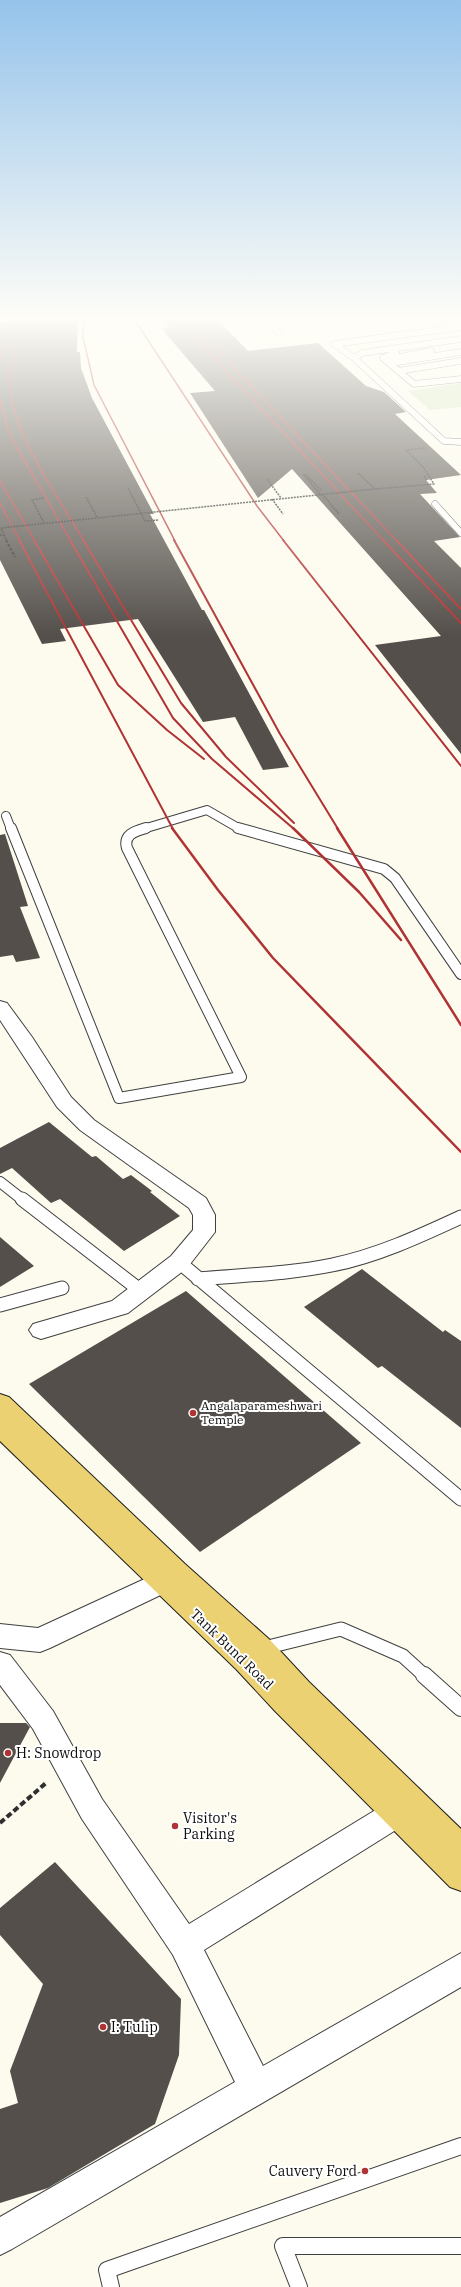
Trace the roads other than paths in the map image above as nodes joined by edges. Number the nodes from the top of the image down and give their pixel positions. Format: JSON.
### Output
{"nodes":[{"id":1,"x":425,"y":423,"type":"edge"},
{"id":2,"x":461,"y":442,"type":"edge"},
{"id":3,"x":435,"y":504,"type":"dead end"},
{"id":4,"x":461,"y":533,"type":"edge"},
{"id":5,"x":6,"y":816,"type":"dead end"},
{"id":6,"x":461,"y":974,"type":"edge"},
{"id":7,"x":0,"y":1007,"type":"edge"},
{"id":8,"x":0,"y":1182,"type":"edge"},
{"id":9,"x":461,"y":1217,"type":"edge"},
{"id":10,"x":179,"y":1262,"type":"junction"},
{"id":11,"x":198,"y":1279,"type":"junction"},
{"id":12,"x":62,"y":1288,"type":"dead end"},
{"id":13,"x":141,"y":1291,"type":"junction"},
{"id":14,"x":0,"y":1305,"type":"edge"},
{"id":15,"x":41,"y":1330,"type":"dead end"},
{"id":16,"x":0,"y":1404,"type":"edge"},
{"id":17,"x":0,"y":1425,"type":"edge"},
{"id":18,"x":461,"y":1499,"type":"edge"},
{"id":19,"x":162,"y":1582,"type":"junction"},
{"id":20,"x":0,"y":1636,"type":"edge"},
{"id":21,"x":260,"y":1649,"type":"junction"},
{"id":22,"x":0,"y":1664,"type":"edge"},
{"id":23,"x":461,"y":1708,"type":"edge"},
{"id":24,"x":397,"y":1813,"type":"junction"},
{"id":25,"x":461,"y":1850,"type":"edge"},
{"id":26,"x":461,"y":1876,"type":"edge"},
{"id":27,"x":184,"y":1944,"type":"junction"},
{"id":28,"x":461,"y":1969,"type":"edge"},
{"id":29,"x":256,"y":2088,"type":"junction"},
{"id":30,"x":461,"y":2146,"type":"edge"},
{"id":31,"x":0,"y":2237,"type":"edge"},
{"id":32,"x":461,"y":2246,"type":"edge"},
{"id":33,"x":111,"y":2287,"type":"edge"},
{"id":34,"x":299,"y":2287,"type":"edge"}],
"edges":[{"from":1,"to":2,"type":"lane"},
{"from":3,"to":4,"type":"lane"},
{"from":5,"to":6,"type":"lane"},
{"from":7,"to":10,"type":"street"},
{"from":8,"to":13,"type":"lane"},
{"from":9,"to":11,"type":"lane"},
{"from":10,"to":11,"type":"lane"},
{"from":10,"to":13,"type":"street"},
{"from":11,"to":18,"type":"lane"},
{"from":12,"to":14,"type":"lane"},
{"from":13,"to":15,"type":"street"},
{"from":16,"to":21,"type":"main road","name":"Tank Bund Road"},
{"from":17,"to":19,"type":"main road","name":"Tank Bund Road"},
{"from":19,"to":20,"type":"street"},
{"from":19,"to":24,"type":"main road","name":"Tank Bund Road"},
{"from":21,"to":23,"type":"lane"},
{"from":21,"to":25,"type":"main road","name":"Tank Bund Road"},
{"from":22,"to":27,"type":"street"},
{"from":24,"to":26,"type":"main road","name":"Tank Bund Road"},
{"from":24,"to":27,"type":"street"},
{"from":27,"to":29,"type":"street"},
{"from":28,"to":29,"type":"street"},
{"from":29,"to":31,"type":"street"},
{"from":30,"to":33,"type":"lane"},
{"from":32,"to":34,"type":"lane"}]}
